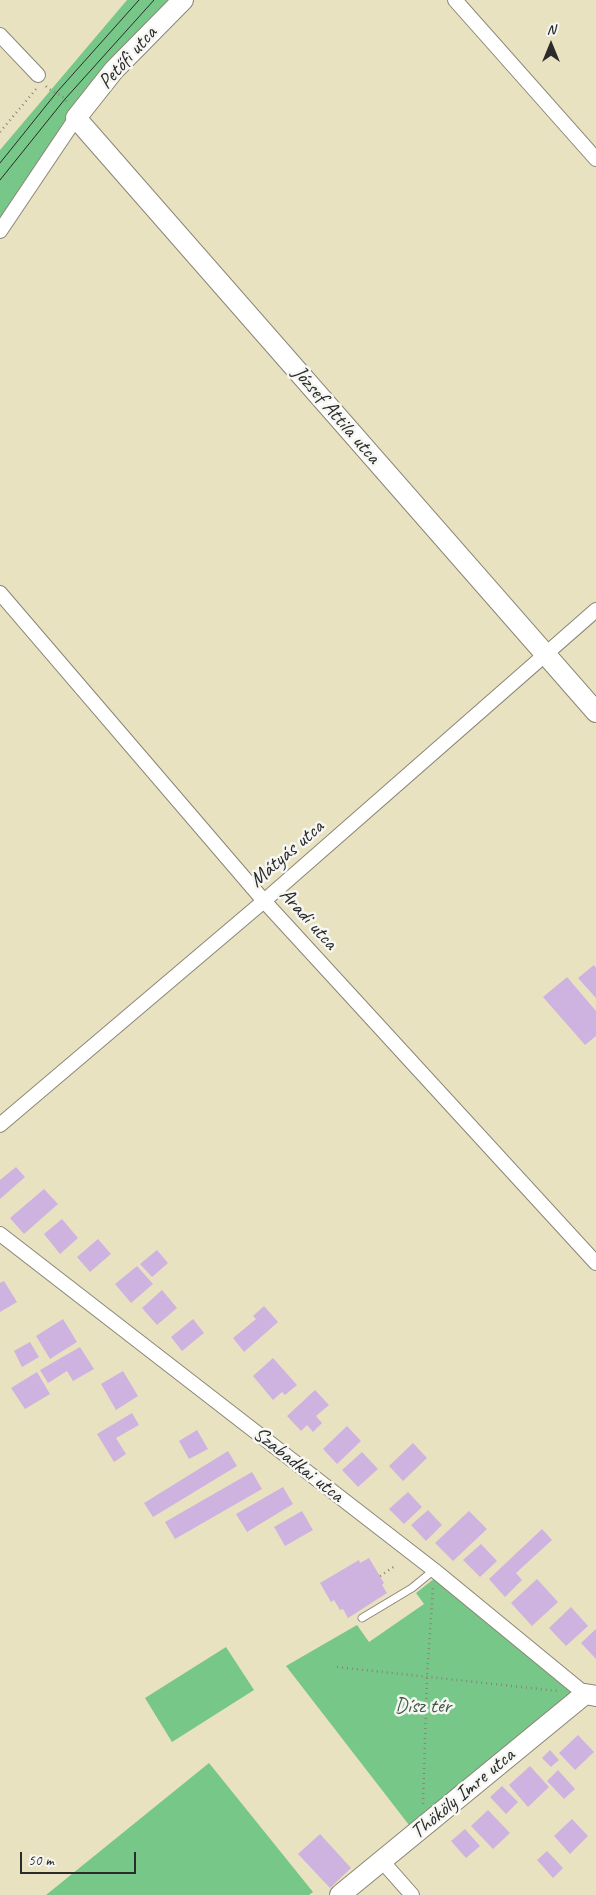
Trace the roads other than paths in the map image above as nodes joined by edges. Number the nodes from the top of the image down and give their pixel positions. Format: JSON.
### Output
{"nodes":[{"id":1,"x":183,"y":0,"type":"edge"},
{"id":2,"x":455,"y":0,"type":"edge"},
{"id":3,"x":0,"y":35,"type":"edge"},
{"id":4,"x":40,"y":78,"type":"road end"},
{"id":5,"x":76,"y":118,"type":"junction"},
{"id":6,"x":596,"y":159,"type":"edge"},
{"id":7,"x":0,"y":231,"type":"edge"},
{"id":8,"x":0,"y":593,"type":"edge"},
{"id":9,"x":596,"y":610,"type":"edge"},
{"id":10,"x":545,"y":654,"type":"junction"},
{"id":11,"x":596,"y":712,"type":"edge"},
{"id":12,"x":264,"y":900,"type":"junction"},
{"id":13,"x":0,"y":1125,"type":"edge"},
{"id":14,"x":0,"y":1234,"type":"edge"},
{"id":15,"x":596,"y":1263,"type":"edge"},
{"id":16,"x":434,"y":1570,"type":"junction"},
{"id":17,"x":362,"y":1618,"type":"dead end"},
{"id":18,"x":590,"y":1695,"type":"edge"},
{"id":19,"x":382,"y":1861,"type":"junction"},
{"id":20,"x":340,"y":1895,"type":"edge"},
{"id":21,"x":412,"y":1895,"type":"edge"}],
"edges":[{"from":1,"to":5,"type":"street","name":"Petőfi utca"},
{"from":2,"to":6,"type":"street"},
{"from":3,"to":4,"type":"street"},
{"from":5,"to":7,"type":"street"},
{"from":5,"to":10,"type":"street","name":"József Attila utca"},
{"from":8,"to":12,"type":"street","name":"Aradi utca"},
{"from":9,"to":10,"type":"street","name":"Mátyás utca"},
{"from":10,"to":11,"type":"street","name":"József Attila utca"},
{"from":10,"to":12,"type":"street","name":"Mátyás utca"},
{"from":12,"to":13,"type":"street","name":"Mátyás utca"},
{"from":12,"to":15,"type":"street","name":"Aradi utca"},
{"from":14,"to":16,"type":"street","name":"Szabadkai utca"},
{"from":16,"to":17,"type":"lane"},
{"from":16,"to":18,"type":"street","name":"Szabadkai utca"},
{"from":18,"to":19,"type":"street","name":"Thököly Imre utca"},
{"from":19,"to":20,"type":"street","name":"Thököly Imre utca"},
{"from":19,"to":21,"type":"street"}]}
